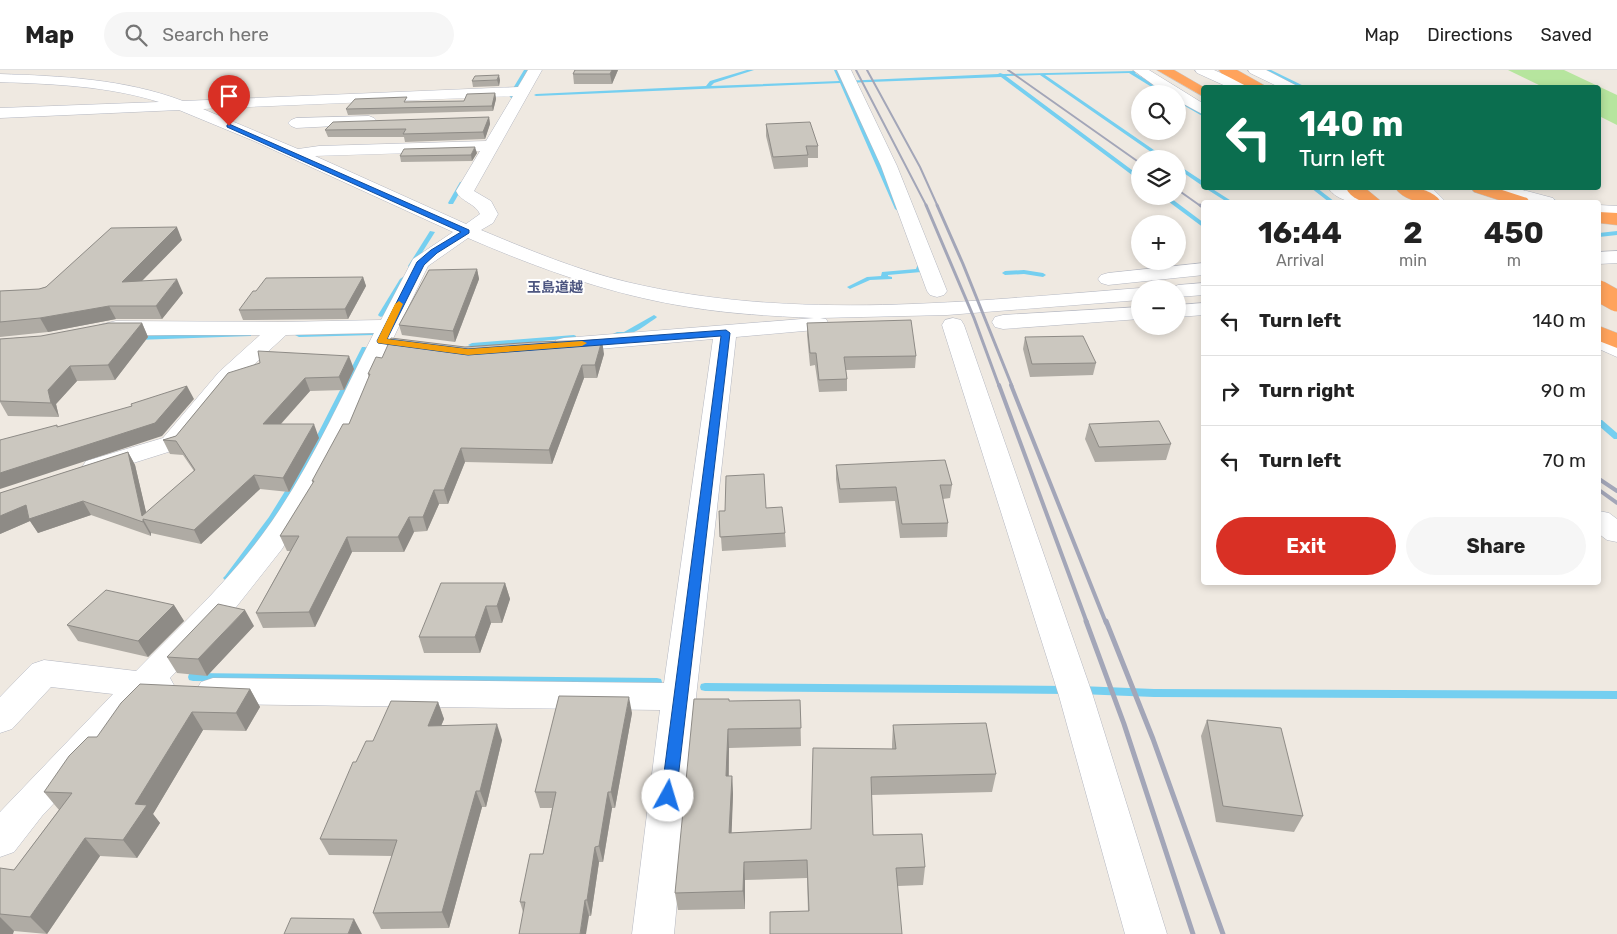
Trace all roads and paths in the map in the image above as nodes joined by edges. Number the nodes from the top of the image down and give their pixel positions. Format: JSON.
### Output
{"nodes":[{"id":1,"x":535,"y":70,"type":"edge"},
{"id":2,"x":1140,"y":70,"type":"edge"},
{"id":3,"x":1164,"y":70,"type":"edge"},
{"id":4,"x":1183,"y":70,"type":"edge"},
{"id":5,"x":1202,"y":70,"type":"edge"},
{"id":6,"x":1226,"y":70,"type":"edge"},
{"id":7,"x":1255,"y":70,"type":"edge"},
{"id":8,"x":848,"y":77,"type":"edge"},
{"id":9,"x":0,"y":78,"type":"edge"},
{"id":10,"x":1162,"y":85,"type":"edge"},
{"id":11,"x":1210,"y":85,"type":"edge"},
{"id":12,"x":1236,"y":85,"type":"edge"},
{"id":13,"x":1256,"y":85,"type":"edge"},
{"id":14,"x":1288,"y":85,"type":"edge"},
{"id":15,"x":515,"y":91,"type":"junction"},
{"id":16,"x":1201,"y":91,"type":"edge"},
{"id":17,"x":1186,"y":100,"type":"edge"},
{"id":18,"x":180,"y":105,"type":"junction"},
{"id":19,"x":1201,"y":109,"type":"edge"},
{"id":20,"x":0,"y":113,"type":"edge"},
{"id":21,"x":382,"y":120,"type":"edge"},
{"id":22,"x":296,"y":123,"type":"dead end"},
{"id":23,"x":485,"y":146,"type":"junction"},
{"id":24,"x":295,"y":154,"type":"junction"},
{"id":25,"x":1341,"y":190,"type":"edge"},
{"id":26,"x":1357,"y":190,"type":"edge"},
{"id":27,"x":1408,"y":190,"type":"edge"},
{"id":28,"x":1425,"y":190,"type":"edge"},
{"id":29,"x":1486,"y":190,"type":"edge"},
{"id":30,"x":1506,"y":190,"type":"edge"},
{"id":31,"x":1359,"y":200,"type":"edge"},
{"id":32,"x":1370,"y":200,"type":"edge"},
{"id":33,"x":1428,"y":200,"type":"edge"},
{"id":34,"x":1435,"y":200,"type":"edge"},
{"id":35,"x":1515,"y":200,"type":"edge"},
{"id":36,"x":1538,"y":200,"type":"edge"},
{"id":37,"x":1601,"y":210,"type":"edge"},
{"id":38,"x":1617,"y":211,"type":"edge"},
{"id":39,"x":1601,"y":218,"type":"edge"},
{"id":40,"x":1617,"y":220,"type":"edge"},
{"id":41,"x":1601,"y":222,"type":"edge"},
{"id":42,"x":467,"y":231,"type":"junction"},
{"id":43,"x":1617,"y":257,"type":"edge"},
{"id":44,"x":1601,"y":258,"type":"edge"},
{"id":45,"x":542,"y":263,"type":"junction"},
{"id":46,"x":1201,"y":269,"type":"edge"},
{"id":47,"x":1201,"y":289,"type":"edge"},
{"id":48,"x":1186,"y":290,"type":"edge"},
{"id":49,"x":937,"y":291,"type":"junction"},
{"id":50,"x":1601,"y":292,"type":"edge"},
{"id":51,"x":1131,"y":295,"type":"edge"},
{"id":52,"x":1617,"y":295,"type":"edge"},
{"id":53,"x":1601,"y":296,"type":"edge"},
{"id":54,"x":1617,"y":301,"type":"edge"},
{"id":55,"x":1201,"y":309,"type":"edge"},
{"id":56,"x":1186,"y":310,"type":"edge"},
{"id":57,"x":1131,"y":314,"type":"edge"},
{"id":58,"x":808,"y":324,"type":"junction"},
{"id":59,"x":953,"y":325,"type":"junction"},
{"id":60,"x":280,"y":329,"type":"junction"},
{"id":61,"x":726,"y":333,"type":"junction"},
{"id":62,"x":87,"y":334,"type":"edge"},
{"id":63,"x":1601,"y":334,"type":"edge"},
{"id":64,"x":389,"y":337,"type":"junction"},
{"id":65,"x":1617,"y":340,"type":"edge"},
{"id":66,"x":1601,"y":341,"type":"edge"},
{"id":67,"x":547,"y":346,"type":"edge"},
{"id":68,"x":1617,"y":350,"type":"edge"},
{"id":69,"x":70,"y":475,"type":"edge"},
{"id":70,"x":1601,"y":521,"type":"edge"},
{"id":71,"x":1617,"y":533,"type":"edge"},
{"id":72,"x":144,"y":686,"type":"junction"},
{"id":73,"x":679,"y":697,"type":"junction"},
{"id":74,"x":0,"y":720,"type":"edge"},
{"id":75,"x":0,"y":840,"type":"edge"},
{"id":76,"x":652,"y":934,"type":"edge"},
{"id":77,"x":1146,"y":934,"type":"edge"}],
"edges":[{"from":1,"to":15,"type":"street"},
{"from":2,"to":10,"type":"street"},
{"from":3,"to":16,"type":"highway"},
{"from":4,"to":11,"type":"highway"},
{"from":5,"to":12,"type":"street"},
{"from":6,"to":13,"type":"highway"},
{"from":7,"to":14,"type":"street"},
{"from":8,"to":49,"type":"street"},
{"from":9,"to":18,"type":"street"},
{"from":15,"to":18,"type":"street"},
{"from":15,"to":23,"type":"street"},
{"from":17,"to":19,"type":"street"},
{"from":18,"to":20,"type":"street"},
{"from":18,"to":24,"type":"street"},
{"from":21,"to":22,"type":"street"},
{"from":23,"to":24,"type":"street"},
{"from":23,"to":42,"type":"street"},
{"from":24,"to":42,"type":"street"},
{"from":25,"to":31,"type":"street"},
{"from":26,"to":32,"type":"highway"},
{"from":27,"to":33,"type":"highway"},
{"from":28,"to":34,"type":"street"},
{"from":29,"to":35,"type":"highway"},
{"from":30,"to":36,"type":"street"},
{"from":37,"to":38,"type":"street"},
{"from":39,"to":40,"type":"highway"},
{"from":40,"to":41,"type":"street"},
{"from":42,"to":45,"type":"street"},
{"from":42,"to":64,"type":"street"},
{"from":43,"to":44,"type":"street"},
{"from":45,"to":49,"type":"street"},
{"from":45,"to":51,"type":"street"},
{"from":45,"to":58,"type":"street"},
{"from":46,"to":49,"type":"street"},
{"from":47,"to":48,"type":"street"},
{"from":50,"to":54,"type":"highway","bridge":true},
{"from":52,"to":53,"type":"street"},
{"from":55,"to":56,"type":"street"},
{"from":57,"to":59,"type":"street"},
{"from":58,"to":59,"type":"street"},
{"from":58,"to":61,"type":"street"},
{"from":59,"to":77,"type":"street"},
{"from":60,"to":62,"type":"street"},
{"from":60,"to":64,"type":"street"},
{"from":60,"to":69,"type":"street"},
{"from":61,"to":67,"type":"street"},
{"from":61,"to":73,"type":"street"},
{"from":63,"to":65,"type":"highway"},
{"from":64,"to":72,"type":"street"},
{"from":66,"to":68,"type":"street"},
{"from":70,"to":71,"type":"street"},
{"from":72,"to":73,"type":"street"},
{"from":72,"to":74,"type":"street"},
{"from":72,"to":75,"type":"street"},
{"from":73,"to":76,"type":"street"}]}
